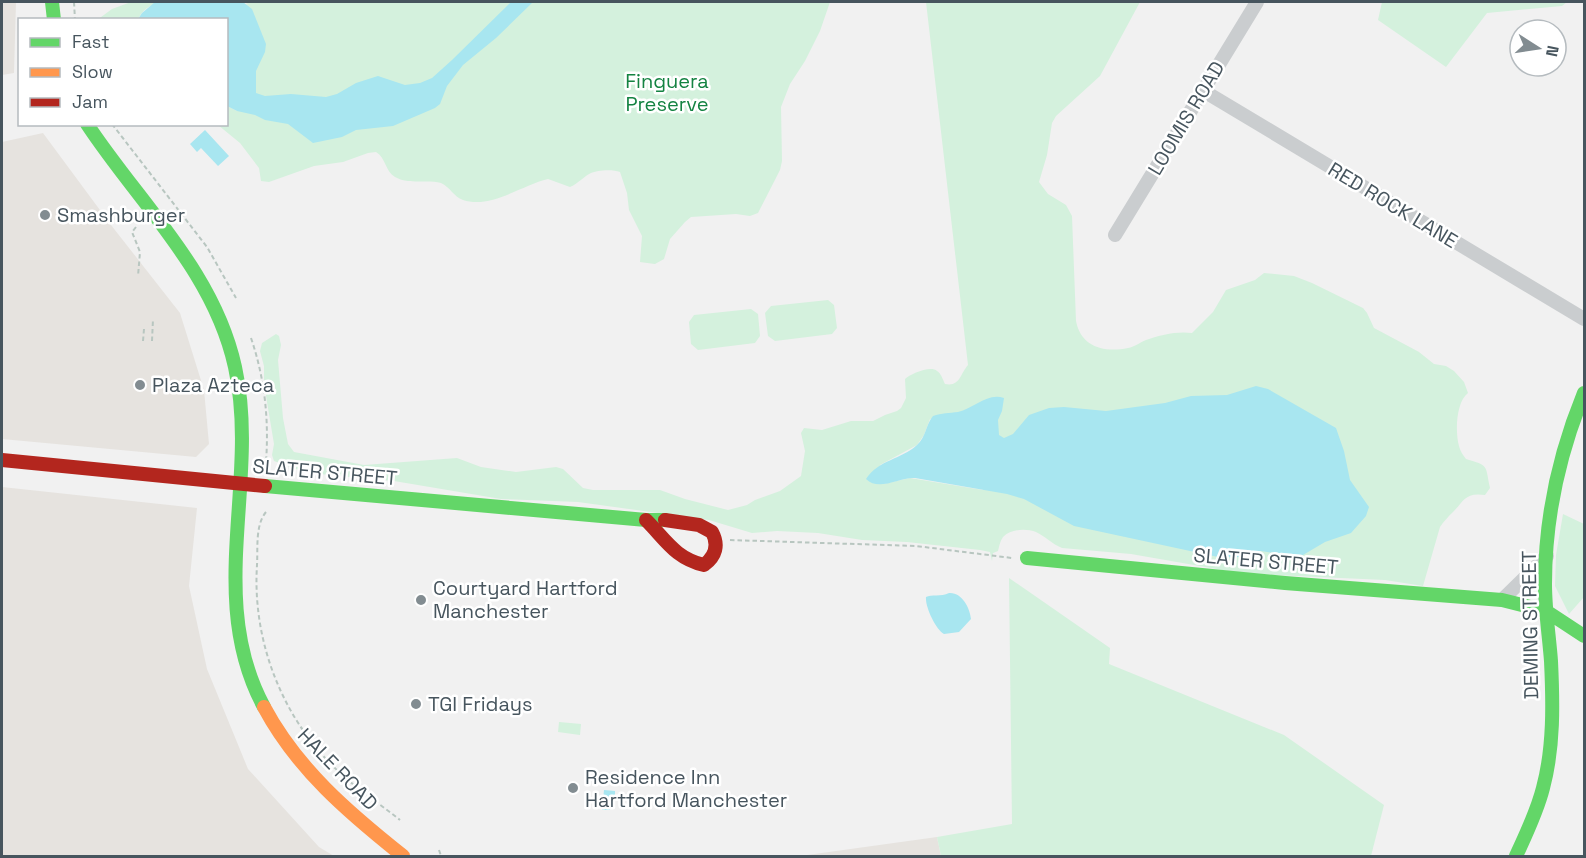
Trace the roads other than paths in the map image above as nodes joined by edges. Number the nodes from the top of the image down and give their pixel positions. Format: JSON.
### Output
{"nodes":[{"id":1,"x":52,"y":2,"type":"edge"},
{"id":2,"x":1257,"y":2,"type":"edge"},
{"id":3,"x":54,"y":18,"type":"edge"},
{"id":4,"x":1202,"y":90,"type":"junction"},
{"id":5,"x":88,"y":126,"type":"edge"},
{"id":6,"x":1115,"y":235,"type":"dead end"},
{"id":7,"x":1584,"y":319,"type":"edge"},
{"id":8,"x":1584,"y":393,"type":"edge"},
{"id":9,"x":2,"y":460,"type":"edge"},
{"id":10,"x":240,"y":484,"type":"junction"},
{"id":11,"x":646,"y":520,"type":"junction"},
{"id":12,"x":1547,"y":556,"type":"junction"},
{"id":13,"x":1027,"y":558,"type":"road end"},
{"id":14,"x":1502,"y":600,"type":"junction"},
{"id":15,"x":1546,"y":611,"type":"junction"},
{"id":16,"x":1584,"y":636,"type":"edge"},
{"id":17,"x":403,"y":856,"type":"edge"},
{"id":18,"x":1516,"y":856,"type":"edge"}],
"edges":[{"from":1,"to":3,"type":"street"},
{"from":2,"to":4,"type":"street","name":"LOOMIS ROAD"},
{"from":4,"to":6,"type":"street","name":"LOOMIS ROAD"},
{"from":4,"to":7,"type":"street","name":"RED ROCK LANE"},
{"from":5,"to":10,"type":"street","name":"HALE ROAD"},
{"from":8,"to":12,"type":"street","name":"DEMING STREET"},
{"from":9,"to":10,"type":"street","name":"SLATER STREET"},
{"from":10,"to":11,"type":"street","name":"SLATER STREET"},
{"from":10,"to":17,"type":"street","name":"HALE ROAD"},
{"from":11,"to":11,"type":"street","name":"SLATER STREET"},
{"from":12,"to":14,"type":"street"},
{"from":12,"to":15,"type":"street","name":"DEMING STREET"},
{"from":13,"to":14,"type":"street","name":"SLATER STREET"},
{"from":14,"to":15,"type":"street","name":"SLATER STREET"},
{"from":15,"to":16,"type":"street","name":"SLATER STREET"},
{"from":15,"to":18,"type":"street","name":"DEMING STREET"}]}
